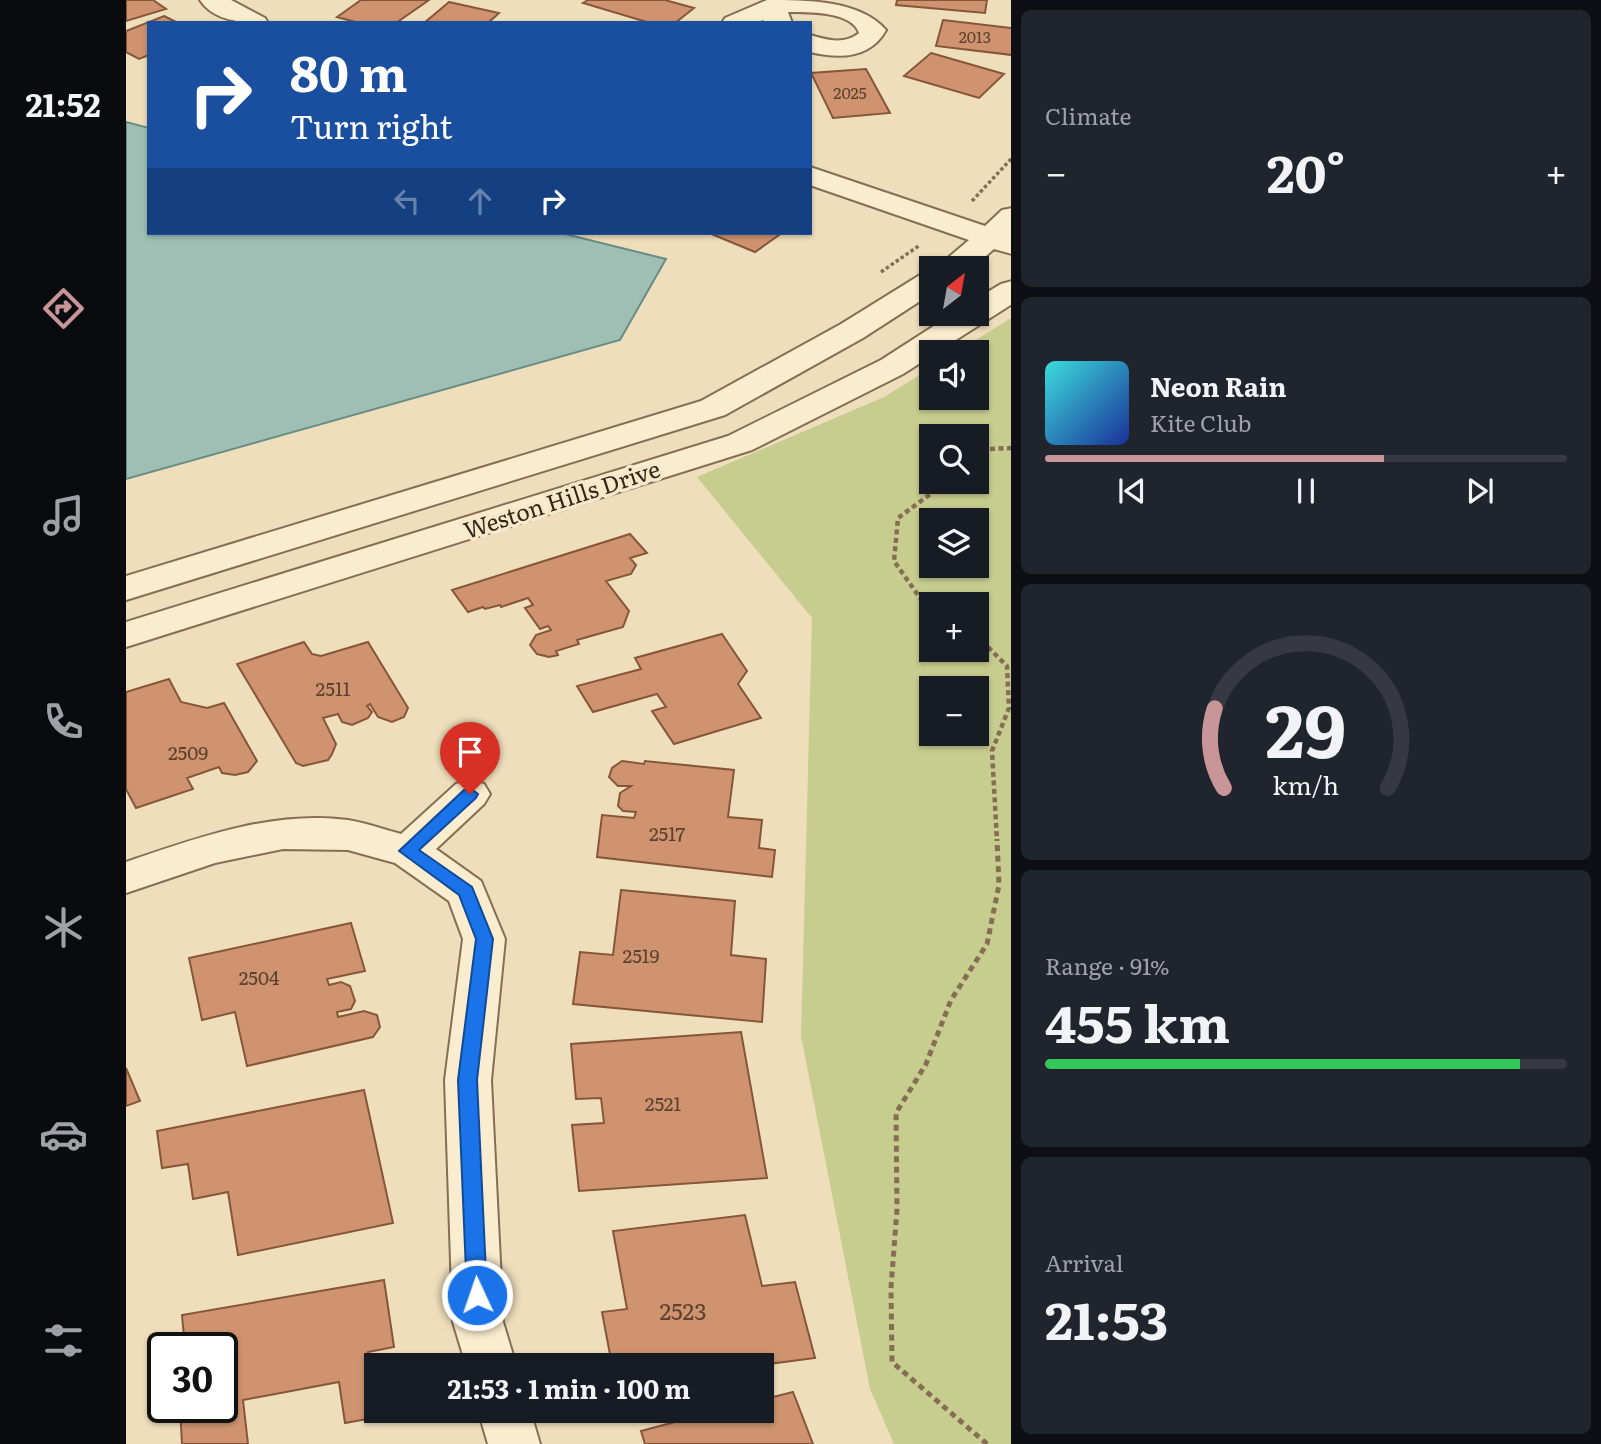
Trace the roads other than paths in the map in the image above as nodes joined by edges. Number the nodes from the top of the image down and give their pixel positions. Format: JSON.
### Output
{"nodes":[{"id":1,"x":212,"y":0,"type":"edge"},
{"id":2,"x":781,"y":9,"type":"edge"},
{"id":3,"x":252,"y":21,"type":"edge"},
{"id":4,"x":741,"y":21,"type":"edge"},
{"id":5,"x":812,"y":44,"type":"edge"},
{"id":6,"x":812,"y":176,"type":"edge"},
{"id":7,"x":1011,"y":216,"type":"edge"},
{"id":8,"x":1000,"y":242,"type":"edge"},
{"id":9,"x":970,"y":256,"type":"edge"},
{"id":10,"x":919,"y":289,"type":"edge"},
{"id":11,"x":1011,"y":290,"type":"edge"},
{"id":12,"x":989,"y":304,"type":"edge"},
{"id":13,"x":956,"y":326,"type":"edge"},
{"id":14,"x":126,"y":588,"type":"edge"},
{"id":15,"x":126,"y":635,"type":"edge"},
{"id":16,"x":470,"y":794,"type":"dead end"},
{"id":17,"x":408,"y":851,"type":"junction"},
{"id":18,"x":126,"y":878,"type":"edge"},
{"id":19,"x":487,"y":1353,"type":"edge"},
{"id":20,"x":508,"y":1423,"type":"edge"},
{"id":21,"x":514,"y":1444,"type":"edge"}],
"edges":[{"from":1,"to":3,"type":"street"},
{"from":2,"to":4,"type":"street"},
{"from":2,"to":5,"type":"street"},
{"from":6,"to":8,"type":"street"},
{"from":7,"to":8,"type":"street"},
{"from":8,"to":9,"type":"street"},
{"from":10,"to":14,"type":"street","name":"Weston Hills Drive"},
{"from":11,"to":12,"type":"street","name":"Weston Hills Drive"},
{"from":13,"to":15,"type":"street","name":"Weston Hills Drive"},
{"from":16,"to":17,"type":"street"},
{"from":17,"to":18,"type":"street"},
{"from":17,"to":19,"type":"street"},
{"from":20,"to":21,"type":"street"}]}
